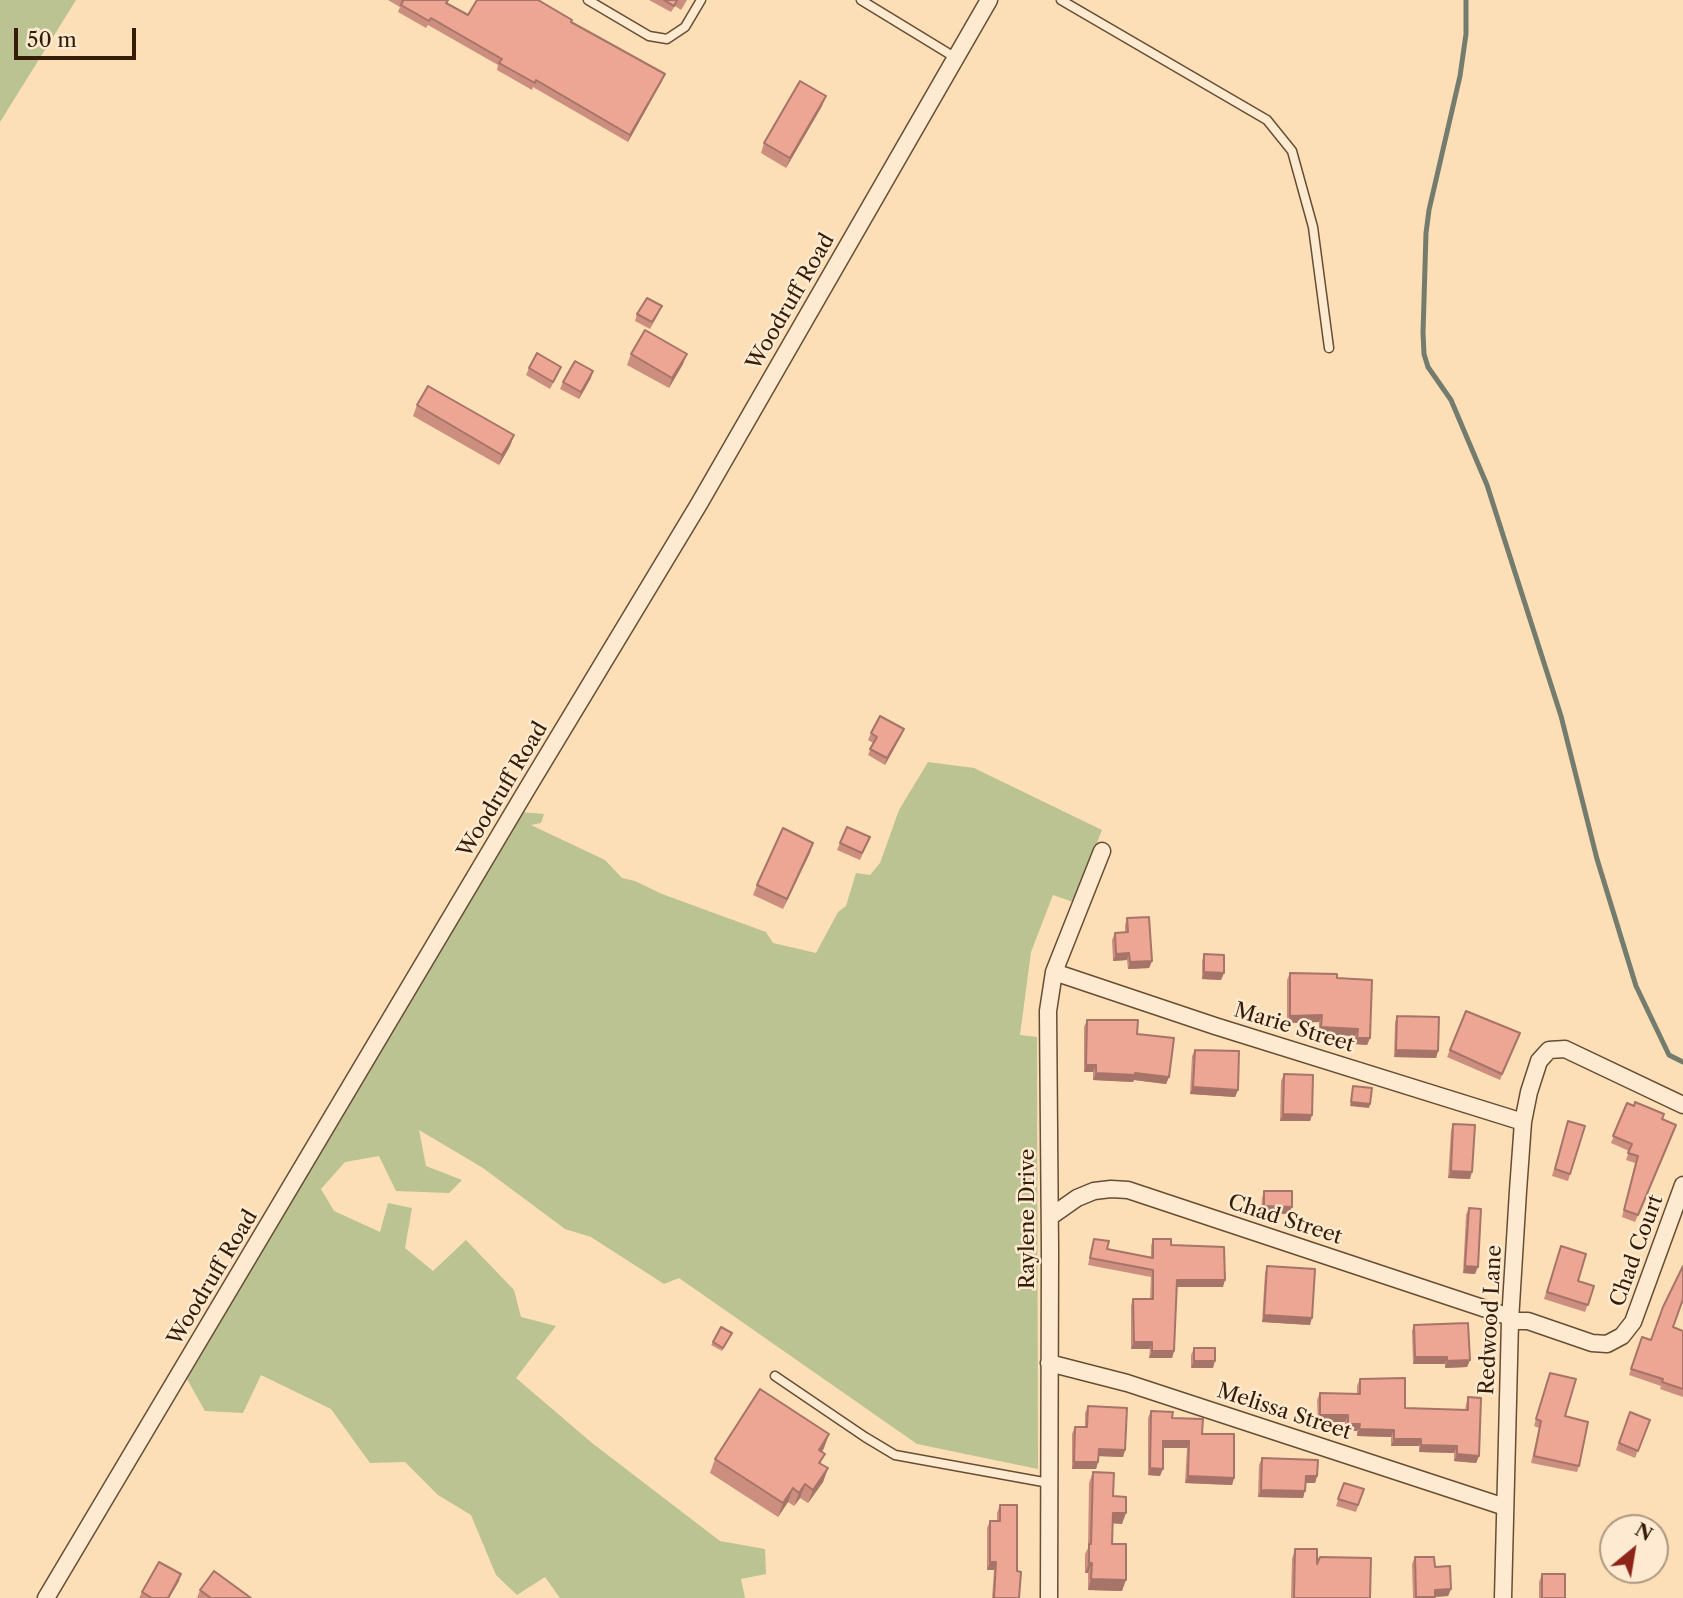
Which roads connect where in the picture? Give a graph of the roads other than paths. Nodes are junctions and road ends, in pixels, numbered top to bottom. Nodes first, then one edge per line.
1 (587, 0) edge
2 (701, 0) edge
3 (861, 0) edge
4 (989, 0) edge
5 (1061, 0) edge
6 (956, 58) junction
7 (1329, 348) dead end
8 (1102, 850) dead end
9 (1054, 972) junction
10 (1683, 1105) edge
11 (1523, 1122) junction
12 (1683, 1185) edge
13 (1050, 1217) junction
14 (1510, 1319) junction
15 (1049, 1363) junction
16 (775, 1376) dead end
17 (1049, 1483) junction
18 (1505, 1507) junction
19 (47, 1598) edge
20 (1049, 1598) edge
21 (1503, 1598) edge

1 - 2 lane
3 - 6 lane
4 - 6 street, Woodruff Road
5 - 7 lane
6 - 19 street, Woodruff Road
8 - 9 street, Raylene Drive
9 - 11 street, Marie Street
9 - 13 street, Raylene Drive
10 - 11 street, Redwood Lane
11 - 14 street, Redwood Lane
12 - 14 street, Chad Court
13 - 14 street, Chad Street
13 - 15 street, Raylene Drive
14 - 18 street, Redwood Lane
15 - 17 street, Raylene Drive
15 - 18 street, Melissa Street
16 - 17 lane
17 - 20 street, Raylene Drive
18 - 21 street, Redwood Lane

